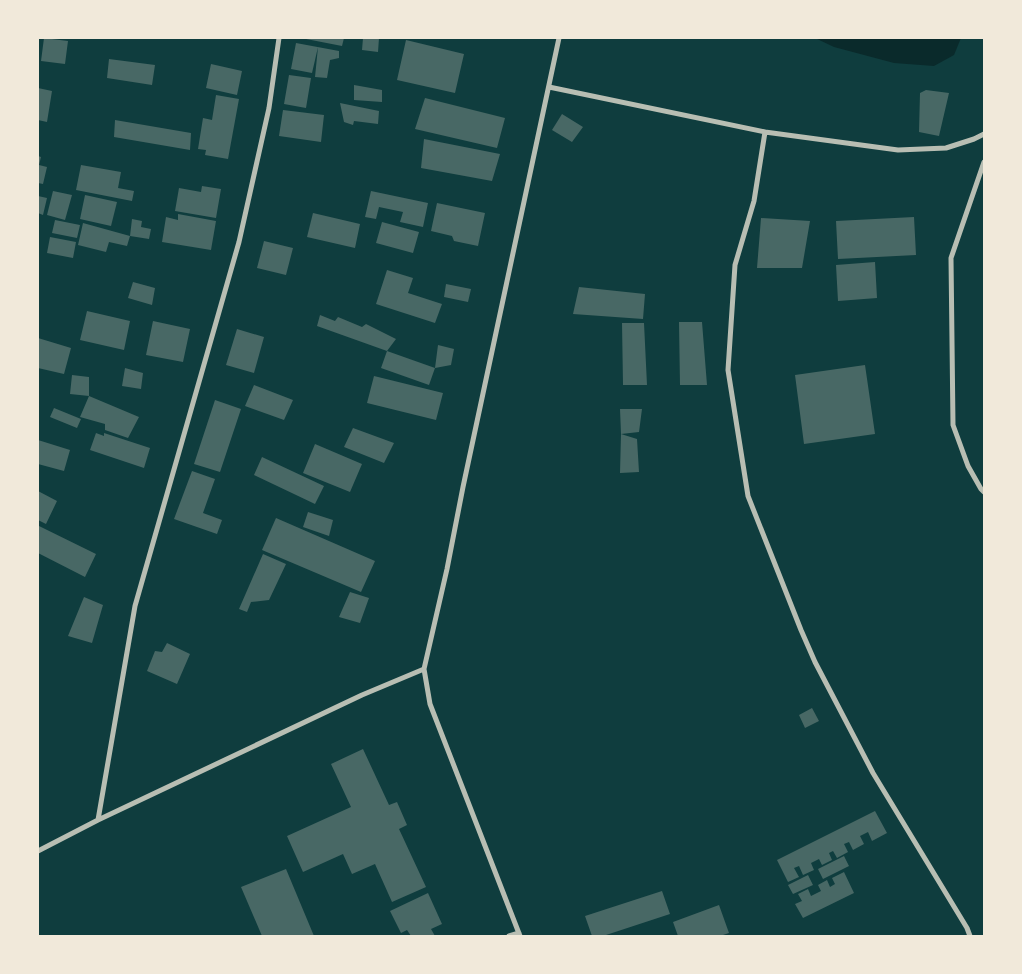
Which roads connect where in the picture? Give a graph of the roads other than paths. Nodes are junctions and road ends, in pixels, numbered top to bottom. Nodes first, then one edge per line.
1 (280, 38) edge
2 (559, 38) edge
3 (548, 87) junction
4 (765, 132) junction
5 (984, 134) edge
6 (984, 162) edge
7 (984, 492) edge
8 (424, 669) junction
9 (98, 820) junction
10 (38, 851) edge
11 (520, 935) edge
12 (509, 936) edge
13 (970, 936) edge

1 - 9 street
2 - 3 street
3 - 4 street
3 - 8 street
4 - 5 street
4 - 13 street
6 - 7 street
8 - 9 street
8 - 11 street
9 - 10 street
11 - 12 street

